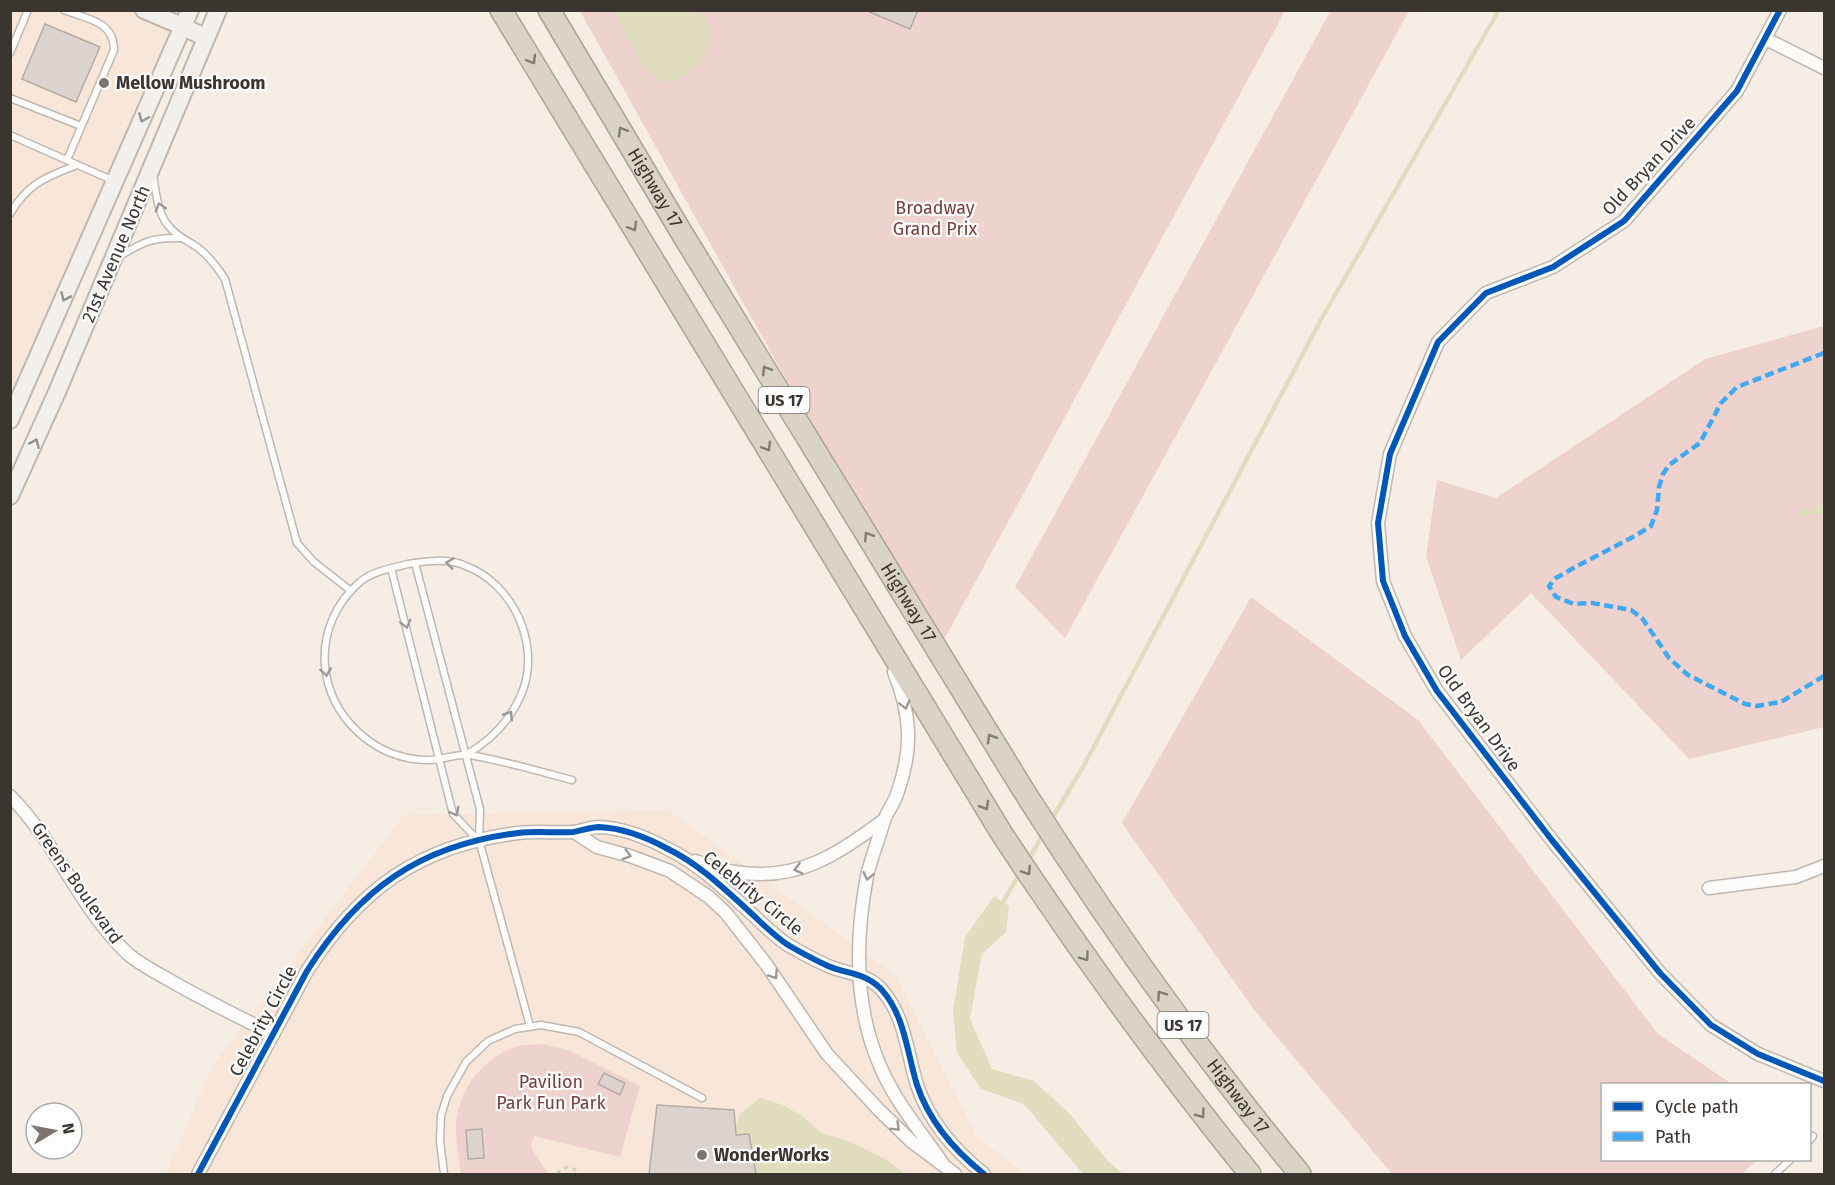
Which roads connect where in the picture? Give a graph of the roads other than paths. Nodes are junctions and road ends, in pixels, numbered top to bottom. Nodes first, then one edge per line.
1 (28, 10) edge
2 (64, 10) edge
3 (144, 10) edge
4 (218, 10) edge
5 (501, 10) edge
6 (549, 10) edge
7 (1780, 10) edge
8 (186, 18) edge
9 (206, 38) junction
10 (1766, 39) junction
11 (10, 53) edge
12 (1824, 68) edge
13 (10, 98) edge
14 (81, 126) junction
15 (10, 135) edge
16 (67, 160) junction
17 (77, 165) junction
18 (152, 169) junction
19 (115, 182) junction
20 (10, 214) edge
21 (182, 238) junction
22 (113, 260) junction
23 (10, 420) edge
24 (10, 496) edge
25 (415, 563) junction
26 (392, 568) junction
27 (351, 591) junction
28 (878, 630) junction
29 (467, 754) junction
30 (440, 760) junction
31 (572, 780) dead end
32 (10, 796) edge
33 (884, 819) junction
34 (574, 832) junction
35 (479, 840) junction
36 (688, 860) junction
37 (1824, 866) edge
38 (1709, 888) dead end
39 (860, 975) junction
40 (530, 1026) junction
41 (273, 1034) junction
42 (1824, 1082) edge
43 (702, 1098) dead end
44 (1789, 1161) edge
45 (943, 1164) junction
46 (198, 1174) edge
47 (444, 1174) edge
48 (955, 1174) edge
49 (984, 1174) edge
50 (1250, 1174) edge
51 (1300, 1174) edge
52 (1776, 1174) edge

1 - 11 lane
2 - 14 lane
3 - 8 main road
4 - 9 main road, 21st Avenue North
5 -> 28 highway, US 17
51 -> 6 highway, Highway 17 / US 17
7 - 10 street, Old Bryan Drive
8 - 9 main road
8 -> 19 main road, 21st Avenue North
9 - 18 main road, 21st Avenue North
10 - 12 street
10 - 42 street, Old Bryan Drive
13 - 14 lane
14 - 16 lane
15 - 16 lane
16 - 17 lane
17 - 19 lane
17 - 20 lane
21 -> 18 lane
18 - 22 main road, 21st Avenue North
19 -> 23 main road, 21st Avenue North
21 - 22 lane
21 - 27 lane
24 -> 22 main road, 21st Avenue North
25 - 26 lane
25 - 29 lane
29 -> 25 lane
26 - 27 lane
26 -> 30 lane
27 -> 30 lane
28 -> 33 street
28 -> 50 highway, US 17
29 - 30 lane
29 - 31 lane
29 - 35 lane
30 -> 35 lane
32 - 41 street, Greens Boulevard
33 -> 36 street
33 -> 39 street
34 - 35 street, Celebrity Circle
34 - 36 street, Celebrity Circle
34 -> 45 street, Celebrity Circle
35 - 40 lane
35 - 41 street, Celebrity Circle
36 - 39 street, Celebrity Circle
37 - 38 street
39 - 45 street
39 - 49 street, Celebrity Circle
40 - 43 lane
40 - 47 lane
41 - 46 street, Celebrity Circle
44 - 52 lane
45 - 48 street, Celebrity Circle

